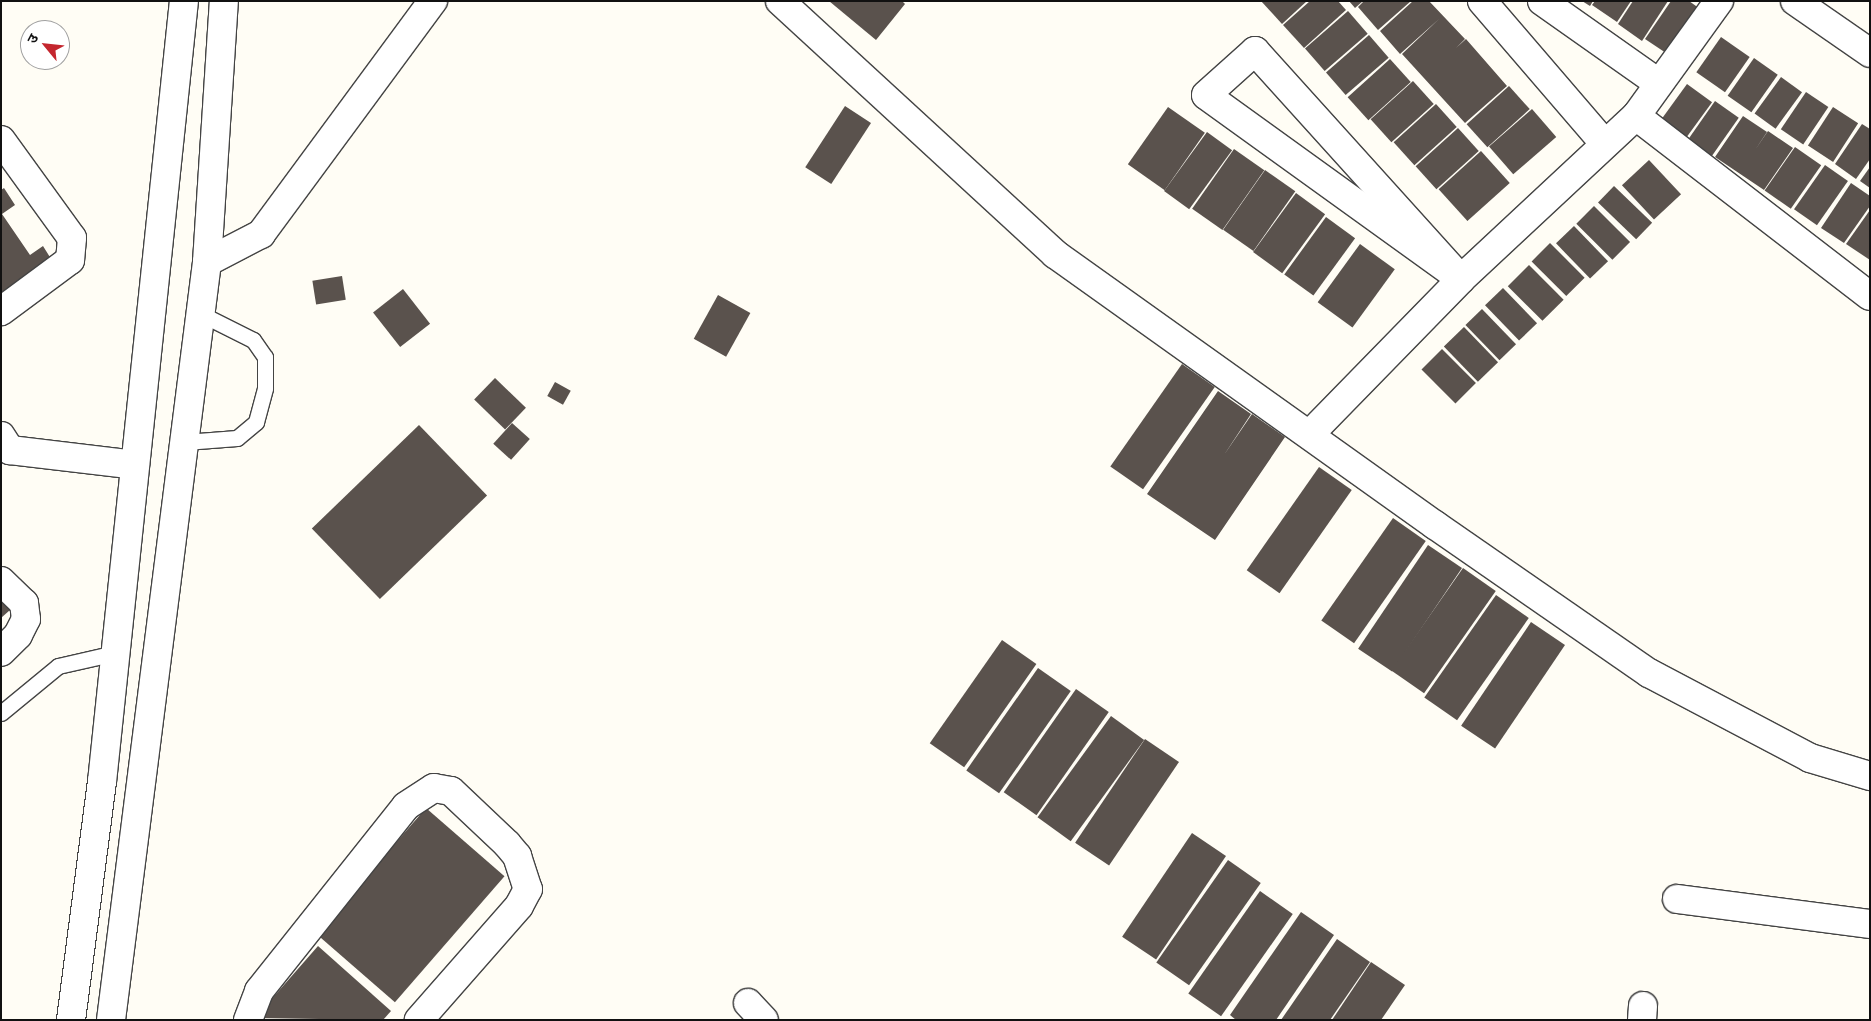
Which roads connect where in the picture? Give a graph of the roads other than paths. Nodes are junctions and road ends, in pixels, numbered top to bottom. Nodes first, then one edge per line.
1 (184, 1) edge
2 (224, 1) edge
3 (433, 1) edge
4 (780, 1) edge
5 (1482, 1) edge
6 (1542, 1) edge
7 (1719, 1) edge
8 (1795, 1) edge
9 (1870, 54) edge
10 (1657, 82) junction
11 (1636, 116) junction
12 (1, 140) edge
13 (1604, 143) junction
14 (207, 262) junction
15 (1461, 279) junction
16 (1870, 296) edge
17 (1, 311) edge
18 (201, 314) junction
19 (1310, 434) junction
20 (184, 442) junction
21 (4, 448) edge
22 (135, 464) junction
23 (1, 581) edge
24 (1, 652) edge
25 (115, 653) junction
26 (1, 713) edge
27 (1870, 776) edge
28 (1677, 899) dead end
29 (1870, 924) edge
30 (71, 1020) edge
31 (111, 1020) edge
32 (248, 1020) edge
33 (419, 1020) edge

1 - 22 street
2 - 14 street
3 - 14 street
4 - 19 street
5 - 13 street
6 - 10 street
7 - 10 street
8 - 9 street
10 - 11 street
11 - 13 street
11 - 16 street
12 - 17 street
13 - 15 street
14 - 18 street
15 - 15 street
15 - 19 street
18 - 20 street
18 - 20 lane
19 - 27 street
20 - 31 street
21 - 22 street
22 - 25 street
23 - 24 street
25 - 26 lane
25 - 30 street
28 - 29 street
32 - 33 street

